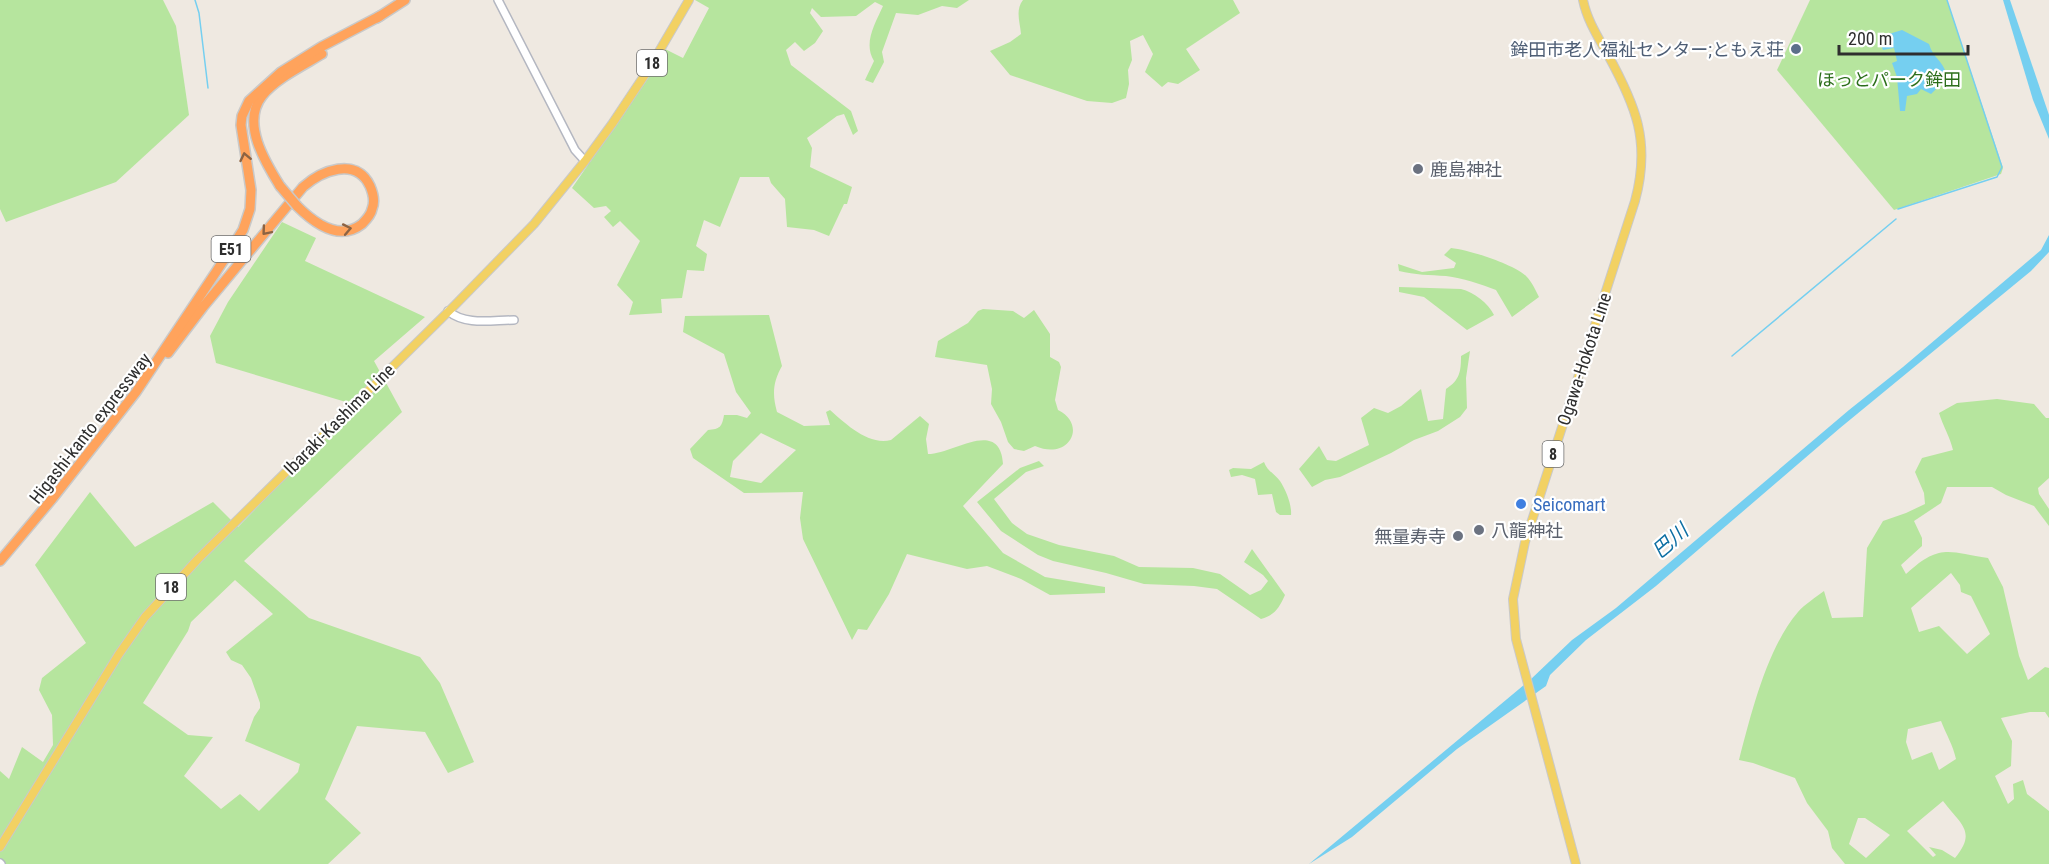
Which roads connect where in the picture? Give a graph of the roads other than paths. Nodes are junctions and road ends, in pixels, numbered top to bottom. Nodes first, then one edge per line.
1 (405, 0) edge
2 (498, 0) edge
3 (689, 0) edge
4 (1583, 0) edge
5 (380, 16) junction
6 (585, 161) junction
7 (448, 311) junction
8 (514, 320) dead end
9 (0, 561) edge
10 (0, 568) edge
11 (0, 847) edge
12 (1576, 864) edge

1 - 5 highway
2 - 6 main road
3 - 6 main road, Ibaraki-Kashima Line / 18
4 - 12 main road, Ogawa-Hokota Line / 8
9 -> 5 highway, Higashi-kanto expressway / E51
5 -> 10 highway, Higashi-kanto expressway, bridge
6 - 7 main road, Ibaraki-Kashima Line / 18
7 - 8 main road
7 - 11 main road, Ibaraki-Kashima Line / 18

